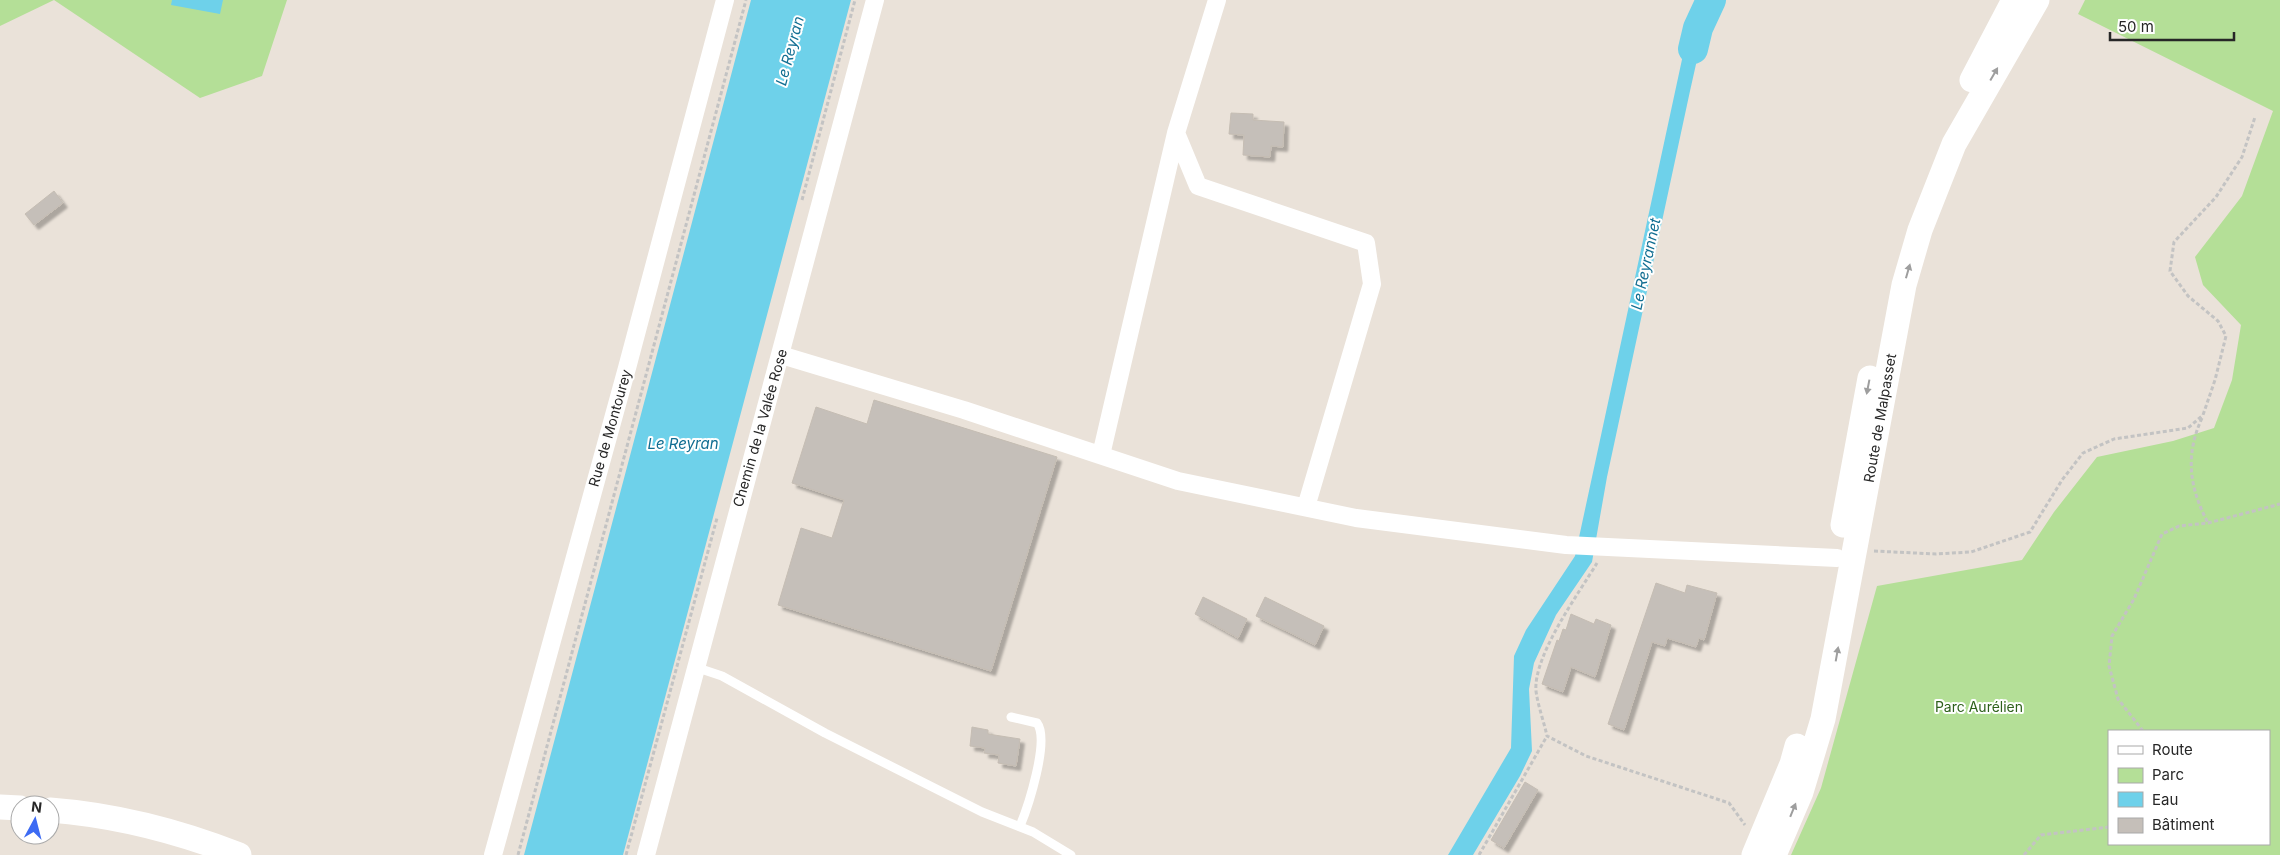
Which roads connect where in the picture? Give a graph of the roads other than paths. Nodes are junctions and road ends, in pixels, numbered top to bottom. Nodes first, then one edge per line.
1 (726, 0) edge
2 (875, 0) edge
3 (1217, 0) edge
4 (2014, 0) edge
5 (2037, 0) edge
6 (1176, 133) junction
7 (781, 355) junction
8 (1101, 456) junction
9 (1306, 507) junction
10 (1849, 556) junction
11 (695, 667) junction
12 (1011, 717) dead end
13 (60, 811) edge
14 (1020, 826) junction
15 (1764, 848) edge
16 (239, 855) edge
17 (493, 855) edge
18 (646, 855) edge
19 (1071, 855) edge

1 - 17 street, Rue de Montourey
2 - 7 street, Chemin de la Valée Rose
3 - 6 street
4 -> 10 main road, Route de Malpasset
10 -> 5 main road, Route de Malpasset
6 - 8 street
6 - 9 street
7 - 8 street
7 - 11 street, Chemin de la Valée Rose
8 - 9 street
9 - 10 street
10 - 15 main road, Route de Malpasset
15 -> 10 main road, Route de Malpasset
11 - 14 lane
11 - 18 street, Chemin de la Valée Rose
12 - 14 lane
13 - 16 main road
14 - 19 lane

